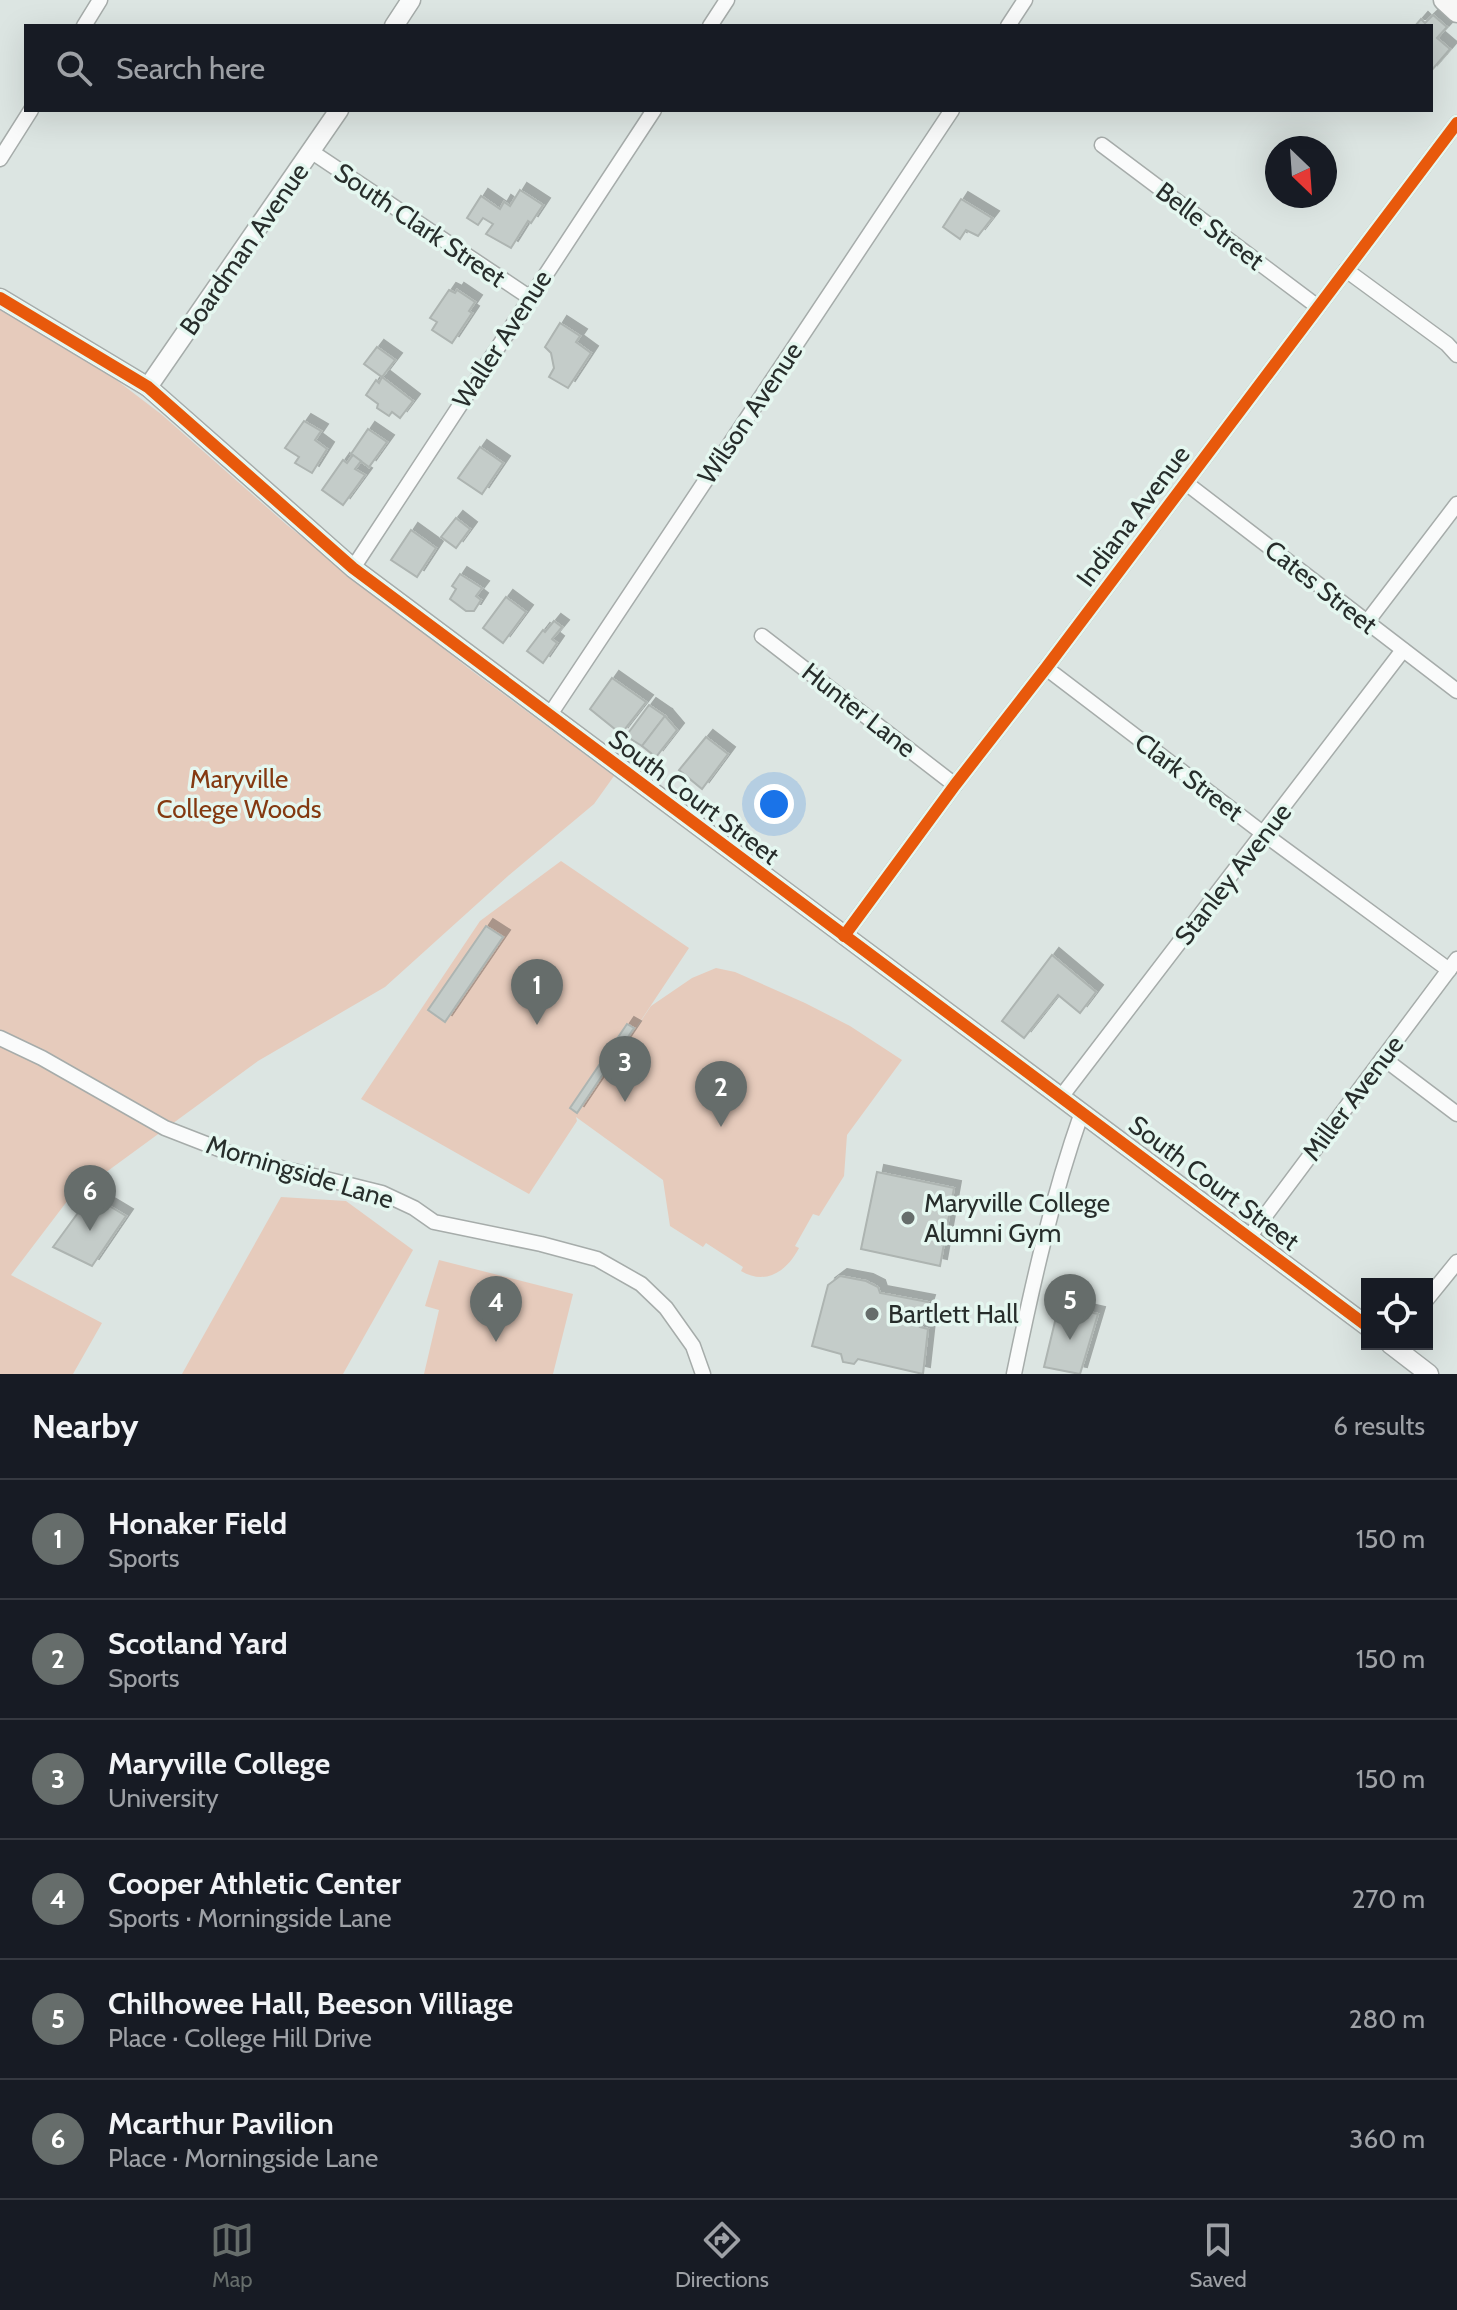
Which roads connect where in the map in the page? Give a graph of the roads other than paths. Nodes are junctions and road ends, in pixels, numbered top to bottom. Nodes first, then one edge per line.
1 (100, 0) edge
2 (411, 0) edge
3 (727, 0) edge
4 (1025, 0) edge
5 (1444, 0) edge
6 (1457, 12) edge
7 (85, 24) edge
8 (395, 24) edge
9 (711, 24) edge
10 (1009, 24) edge
11 (30, 112) edge
12 (338, 112) edge
13 (653, 112) edge
14 (951, 112) edge
15 (1457, 123) edge
16 (1102, 145) dead end
17 (312, 152) junction
18 (0, 159) edge
19 (1346, 270) junction
20 (529, 297) junction
21 (0, 298) edge
22 (1318, 307) junction
23 (1457, 355) edge
24 (148, 387) junction
25 (1186, 483) junction
26 (1457, 504) edge
27 (353, 568) junction
28 (1367, 622) junction
29 (762, 636) dead end
30 (1403, 650) junction
31 (1046, 668) junction
32 (1457, 691) edge
33 (549, 716) junction
34 (955, 785) junction
35 (1264, 834) junction
36 (844, 936) junction
37 (1453, 965) edge
38 (0, 1038) edge
39 (1383, 1058) junction
40 (1061, 1097) junction
41 (1082, 1112) junction
42 (1457, 1114) edge
43 (1250, 1236) junction
44 (1457, 1262) edge
45 (1433, 1292) edge
46 (1361, 1321) edge
47 (1399, 1350) edge
48 (703, 1374) edge
49 (1014, 1374) edge
50 (1429, 1374) edge

1 - 7 street
2 - 8 street
3 - 9 street
4 - 10 street
5 - 6 main road
11 - 18 street
12 - 17 street, Boardman Avenue
13 - 20 street, Waller Avenue
14 - 33 street, Wilson Avenue
15 - 19 street, Indiana Avenue
16 - 22 street, Belle Street
17 - 20 street, South Clark Street
17 - 24 street, Boardman Avenue
19 - 22 street, Indiana Avenue
19 - 23 street
20 - 27 street, Waller Avenue
21 - 24 street, South Court Street
22 - 25 street, Indiana Avenue
24 - 27 street, South Court Street
25 - 28 street, Cates Street
25 - 31 street, Indiana Avenue
26 - 28 street
27 - 33 street, South Court Street
28 - 30 street, Cates Street
29 - 34 street, Hunter Lane
30 - 32 street, Cates Street
30 - 35 street, Stanley Avenue
31 - 34 street, Indiana Avenue
31 - 35 street, Clark Street
33 - 36 street, South Court Street
34 - 36 street, Indiana Avenue
35 - 37 street, Clark Street
35 - 40 street, Stanley Avenue
36 - 40 street, South Court Street
37 - 39 street, Miller Avenue
38 - 48 street, Morningside Lane
39 - 42 street
39 - 43 street, Miller Avenue
40 - 41 street, South Court Street
41 - 43 street, South Court Street
41 - 49 street
43 - 46 street, South Court Street
44 - 45 street
47 - 50 street

